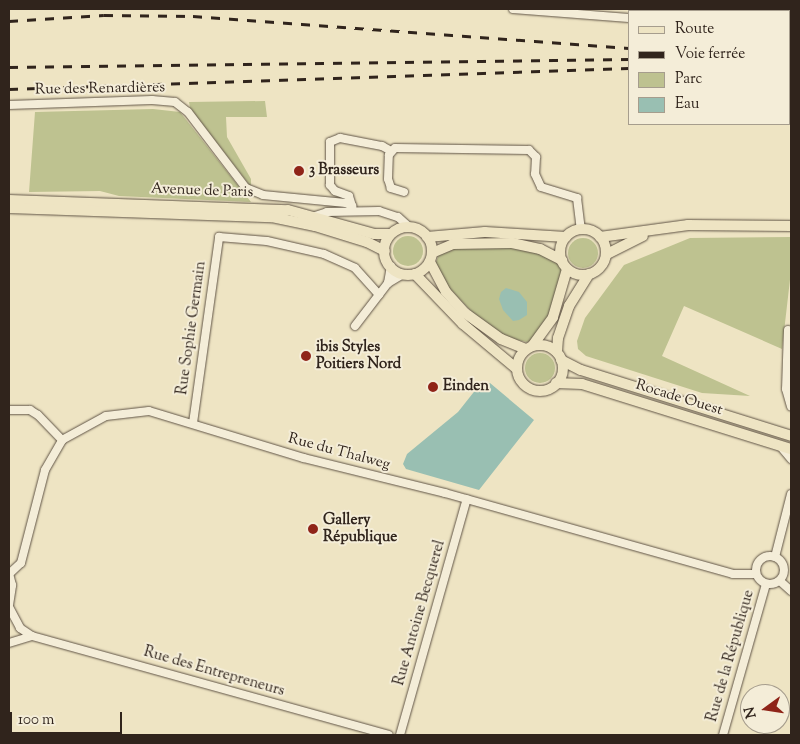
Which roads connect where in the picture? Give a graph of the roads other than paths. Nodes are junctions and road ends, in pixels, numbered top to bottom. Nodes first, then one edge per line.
1 (514, 9) edge
2 (628, 18) edge
3 (9, 105) edge
4 (391, 151) junction
5 (404, 192) dead end
6 (9, 200) edge
7 (9, 208) edge
8 (352, 209) junction
9 (315, 216) junction
10 (791, 226) edge
11 (409, 227) junction
12 (672, 227) junction
13 (581, 229) junction
14 (390, 234) junction
15 (427, 237) junction
16 (566, 237) junction
17 (600, 237) junction
18 (385, 251) junction
19 (606, 254) junction
20 (431, 257) junction
21 (562, 260) junction
22 (390, 266) junction
23 (567, 270) junction
24 (403, 274) junction
25 (415, 274) junction
26 (589, 274) junction
27 (388, 283) junction
28 (379, 295) junction
29 (355, 326) dead end
30 (788, 330) dead end
31 (530, 347) junction
32 (559, 356) junction
33 (517, 369) junction
34 (556, 383) junction
35 (791, 406) edge
36 (9, 410) edge
37 (193, 423) junction
38 (791, 436) edge
39 (62, 440) junction
40 (780, 445) junction
41 (791, 449) edge
42 (791, 459) edge
43 (791, 494) edge
44 (467, 499) junction
45 (775, 557) junction
46 (9, 574) edge
47 (756, 574) junction
48 (780, 581) junction
49 (766, 584) junction
50 (791, 591) edge
51 (9, 606) edge
52 (32, 636) junction
53 (9, 643) edge
54 (388, 735) edge
55 (400, 735) edge
56 (723, 735) edge

1 - 2 street
3 - 8 street, Rue des Renardières
4 - 5 street
4 - 8 street
4 - 13 street
6 - 9 main road, Avenue de Paris
7 - 18 main road, Avenue de Paris
8 - 9 street, Rue des Renardières
8 - 11 street, Rue des Renardières
9 - 14 main road, Avenue de Paris
10 - 12 main road
11 - 14 main road
11 - 15 main road
12 - 17 main road
12 - 19 main road
13 - 16 main road
13 - 17 main road
14 - 18 main road
15 - 16 main road
15 - 20 main road
16 - 21 main road
17 - 19 main road
18 - 22 main road
19 - 26 main road
20 - 21 main road
20 - 25 main road
20 - 31 main road
21 - 23 main road
22 - 24 main road
22 - 27 street
23 - 26 main road
23 - 31 main road
24 - 25 main road
24 - 27 street
25 - 33 main road
26 - 32 main road
27 - 28 street
28 - 29 street
28 - 37 street, Rue Sophie Germain
30 - 35 street
31 - 32 main road
31 - 33 main road
32 - 34 main road
32 - 38 main road, Rocade Ouest
33 - 34 main road
34 - 40 main road, Rocade Ouest
36 - 39 street
37 - 39 street, Rue du Thalweg
37 - 44 street, Rue du Thalweg
39 - 46 street
40 - 41 main road, Rocade Ouest
40 - 42 street
43 - 45 street
44 - 47 street, Rue du Thalweg
44 - 55 street, Rue Antoine Becquerel
45 - 47 street
45 - 48 street
46 - 51 street
47 - 49 street
48 - 49 street
48 - 50 street
49 - 56 street, Rue de la République
51 - 52 street
52 - 53 street
52 - 54 street, Rue des Entrepreneurs

